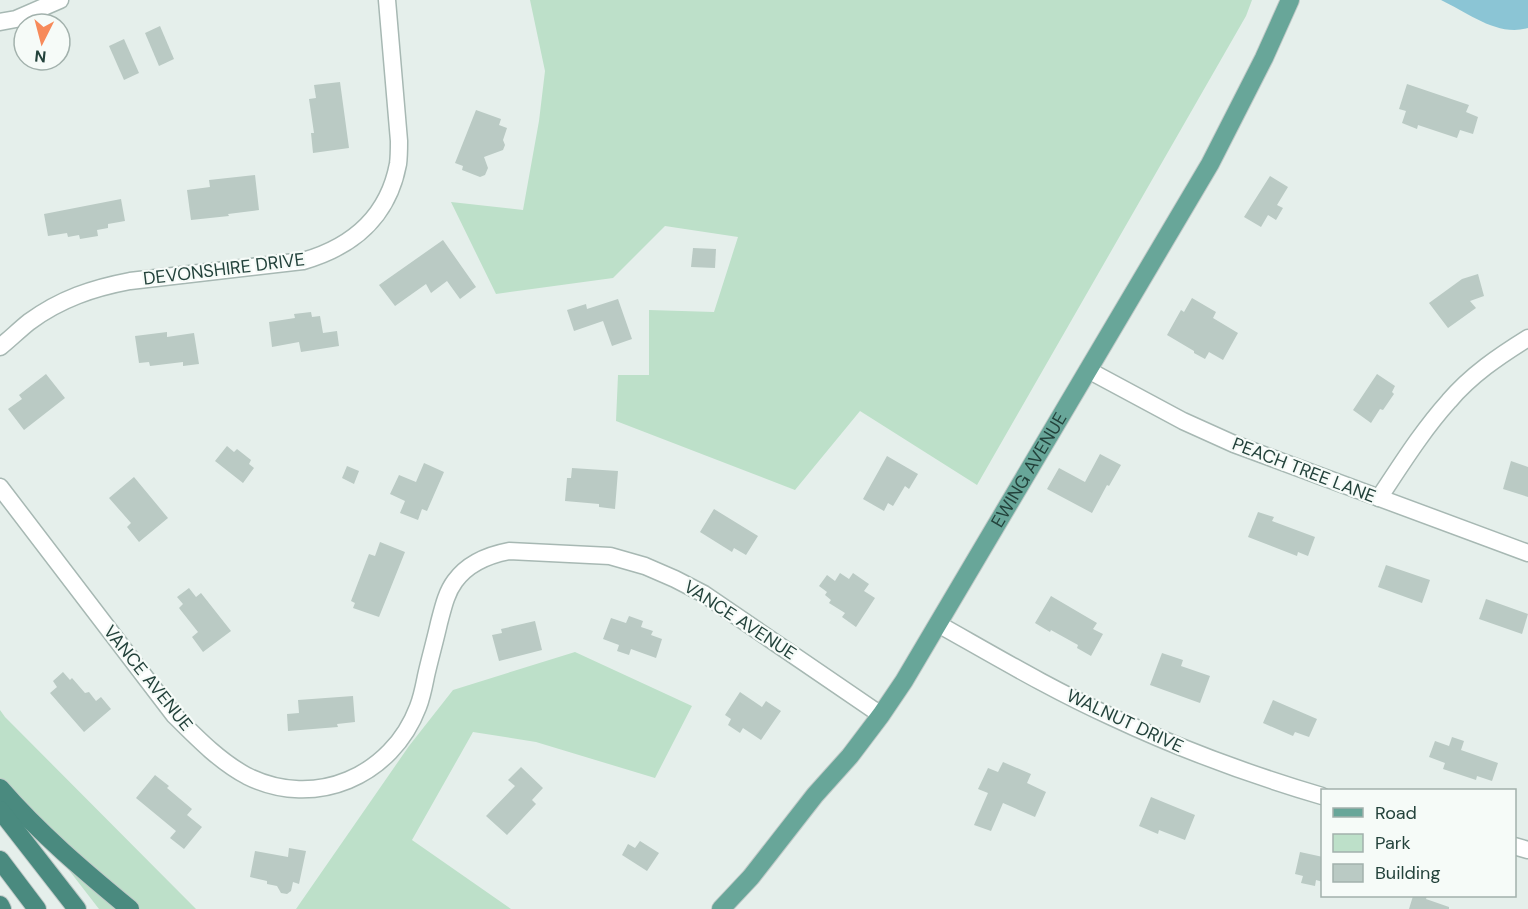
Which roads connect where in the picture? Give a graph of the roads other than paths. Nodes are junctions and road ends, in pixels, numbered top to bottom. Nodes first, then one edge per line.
1 (60, 0) edge
2 (387, 0) edge
3 (1290, 0) edge
4 (0, 22) edge
5 (1528, 338) edge
6 (0, 347) edge
7 (1088, 370) junction
8 (0, 488) edge
9 (1379, 498) junction
10 (1528, 553) edge
11 (938, 624) junction
12 (881, 715) junction
13 (0, 788) edge
14 (1321, 795) edge
15 (0, 810) edge
16 (0, 860) edge
17 (38, 909) edge
18 (77, 909) edge
19 (130, 909) edge
20 (720, 909) edge

1 - 4 street
2 - 6 street, DEVONSHIRE DRIVE
3 - 7 main road, EWING AVENUE
5 - 9 street
7 - 9 street, PEACH TREE LANE
7 - 11 main road, EWING AVENUE
8 - 12 street, VANCE AVENUE
9 - 10 street, PEACH TREE LANE
11 - 12 main road, EWING AVENUE
11 - 14 street, WALNUT DRIVE
12 - 20 main road, EWING AVENUE
13 - 19 highway
15 - 18 highway
16 - 17 highway

